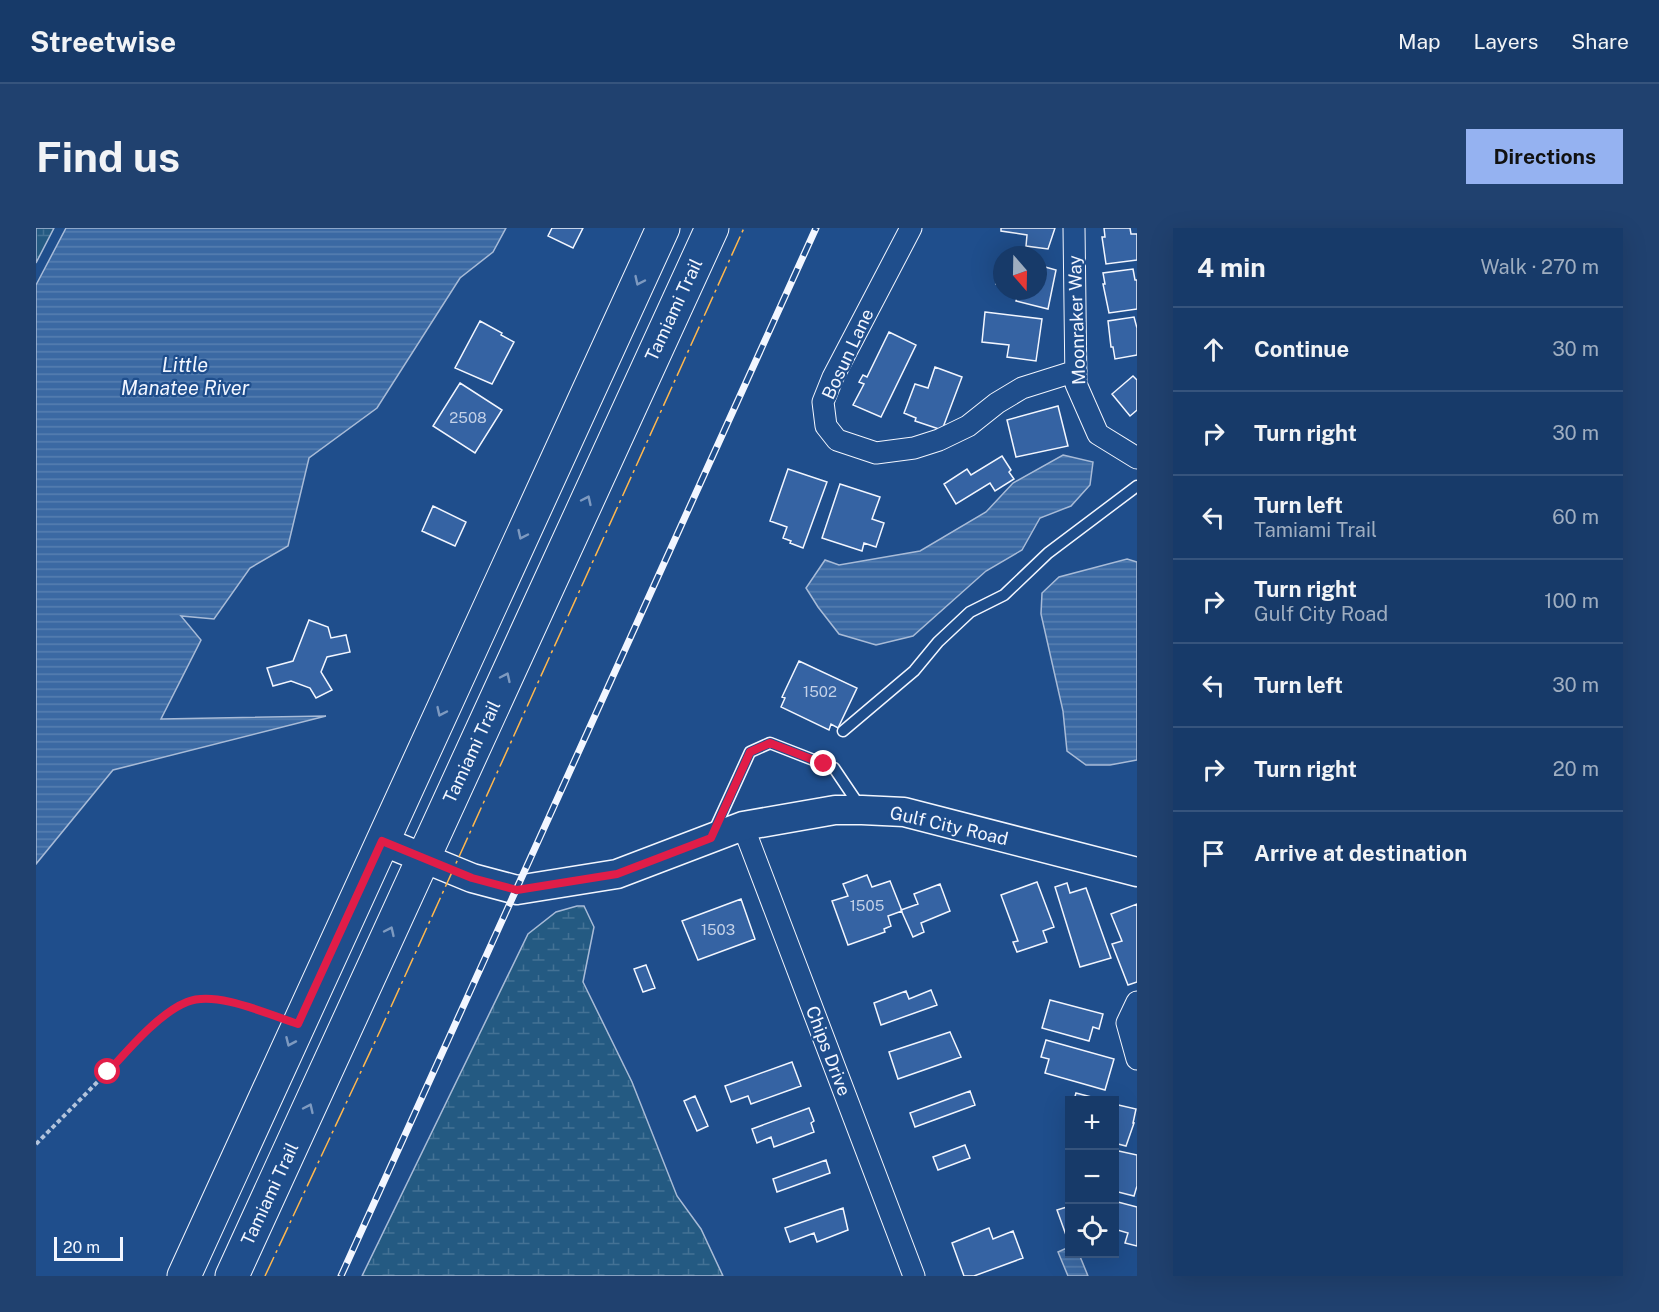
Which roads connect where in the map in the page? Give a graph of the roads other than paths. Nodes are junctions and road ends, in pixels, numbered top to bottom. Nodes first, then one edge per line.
1 (663, 228) edge
2 (712, 228) edge
3 (911, 228) edge
4 (1074, 228) edge
5 (1076, 371) junction
6 (1137, 458) edge
7 (1137, 486) edge
8 (843, 731) dead end
9 (862, 810) junction
10 (743, 826) junction
11 (711, 838) junction
12 (382, 841) junction
13 (424, 858) junction
14 (1137, 872) edge
15 (1137, 1002) edge
16 (1137, 1059) edge
17 (184, 1276) edge
18 (232, 1276) edge
19 (914, 1276) edge

1 -> 12 main road
13 -> 2 main road, Tamiami Trail
3 - 5 street, Bosun Lane
4 - 5 street, Moonraker Way
5 - 6 street, Moonraker Way
7 - 8 lane
9 - 10 street, Gulf City Road
9 - 11 lane
9 - 14 street, Gulf City Road
10 - 11 street, Gulf City Road
10 - 19 street, Chips Drive
11 - 13 street, Gulf City Road
12 - 13 street, Gulf City Road
12 -> 17 main road
18 -> 13 main road, Tamiami Trail
15 - 16 street

